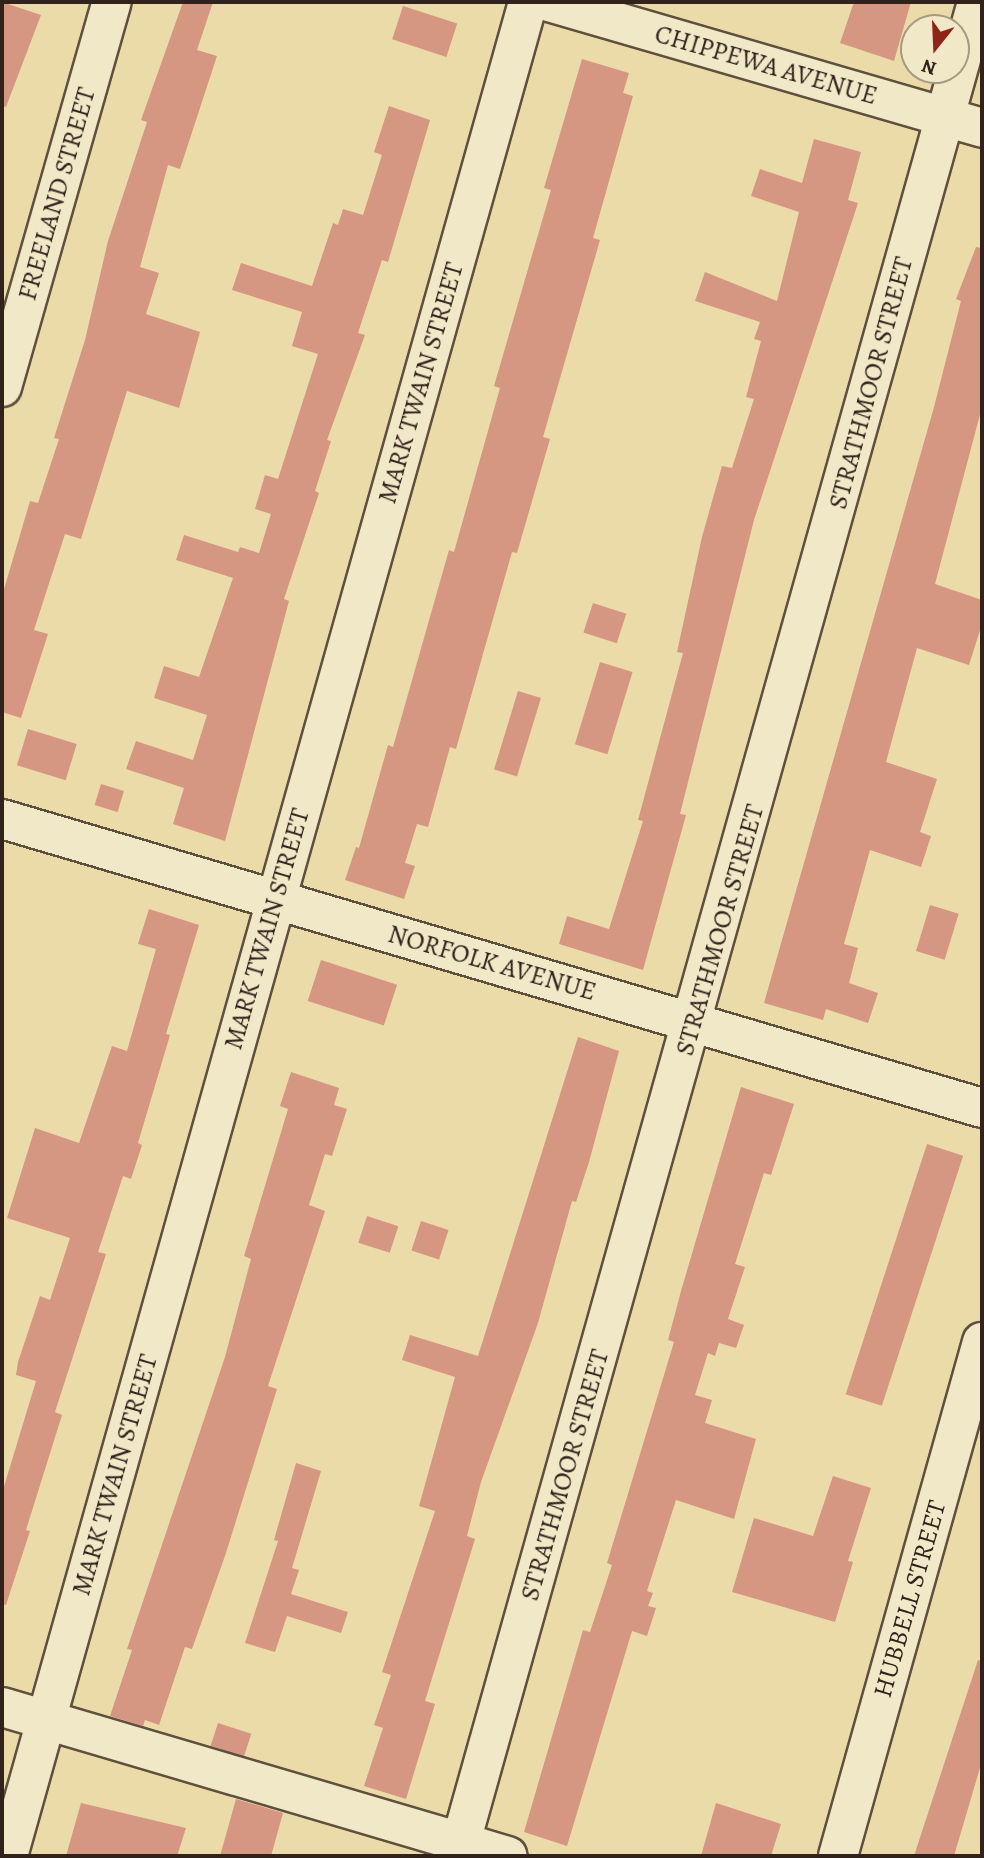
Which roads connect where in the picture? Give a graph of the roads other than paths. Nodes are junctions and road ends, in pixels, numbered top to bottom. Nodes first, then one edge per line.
1 (112, 2) edge
2 (528, 2) edge
3 (549, 2) edge
4 (977, 2) edge
5 (945, 117) junction
6 (982, 128) edge
7 (2, 387) edge
8 (2, 819) edge
9 (275, 900) junction
10 (694, 1023) junction
11 (982, 1108) edge
12 (982, 1342) edge
13 (2, 1707) edge
14 (46, 1720) junction
15 (459, 1849) edge
16 (8, 1856) edge
17 (508, 1856) edge
18 (838, 1856) edge

1 - 7 street, FREELAND STREET
2 - 9 street, MARK TWAIN STREET
3 - 5 street, CHIPPEWA AVENUE
4 - 5 street, STRATHMOOR STREET
5 - 6 street, CHIPPEWA AVENUE
5 - 10 street, STRATHMOOR STREET
8 - 9 street, NORFOLK AVENUE
9 - 10 street, NORFOLK AVENUE
9 - 14 street, MARK TWAIN STREET
10 - 11 street, NORFOLK AVENUE
10 - 15 street, STRATHMOOR STREET
12 - 18 street, HUBBELL STREET
13 - 14 street
14 - 15 street
14 - 16 street, MARK TWAIN STREET
15 - 17 street

